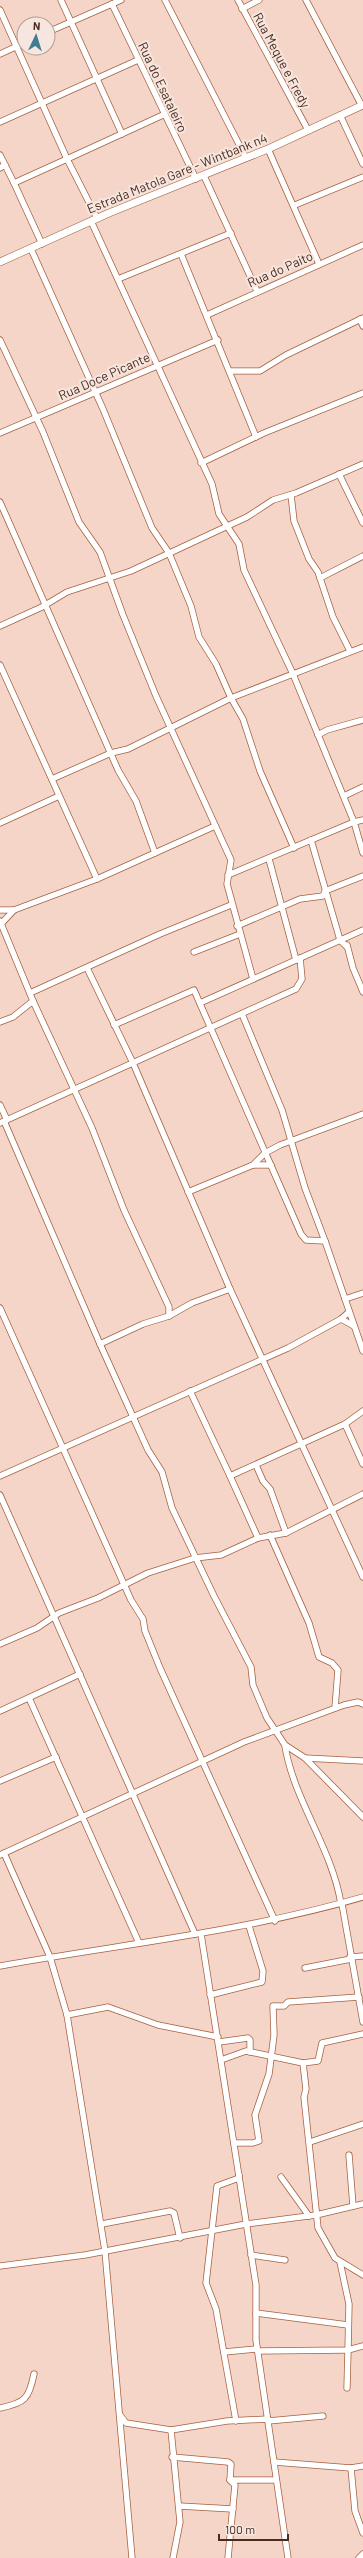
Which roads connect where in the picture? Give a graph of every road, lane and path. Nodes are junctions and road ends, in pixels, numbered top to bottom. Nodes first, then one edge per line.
1 (61, 0) edge
2 (121, 0) edge
3 (165, 0) edge
4 (238, 0) edge
5 (259, 0) edge
6 (306, 0) edge
7 (112, 4) junction
8 (242, 9) junction
9 (0, 10) edge
10 (70, 22) junction
11 (56, 28) edge
12 (16, 47) joint
13 (0, 54) edge
14 (20, 56) edge
15 (138, 60) junction
16 (96, 77) junction
17 (43, 102) junction
18 (362, 105) edge
19 (163, 115) junction
20 (340, 115) junction
21 (0, 122) edge
22 (308, 130) junction
23 (122, 134) junction
24 (268, 149) junction
25 (0, 155) edge
26 (246, 158) junction
27 (67, 159) junction
28 (363, 164) edge
29 (3, 166) edge
30 (204, 176) junction
31 (363, 178) edge
32 (196, 179) junction
33 (14, 183) junction
34 (295, 205) junction
35 (94, 220) junction
36 (231, 234) junction
37 (42, 244) junction
38 (363, 245) edge
39 (31, 248) junction
40 (181, 254) junction
41 (0, 262) edge
42 (319, 264) junction
43 (118, 279) junction
44 (257, 291) junction
45 (208, 316) junction
46 (362, 318) edge
47 (363, 326) edge
48 (0, 340) edge
49 (218, 340) junction
50 (157, 365) junction
51 (230, 371) junction
52 (363, 393) edge
53 (95, 394) junction
54 (35, 418) junction
55 (0, 433) edge
56 (256, 437) junction
57 (201, 463) junction
58 (363, 464) edge
59 (339, 474) junction
60 (291, 494) junction
61 (0, 502) edge
62 (363, 523) edge
63 (227, 527) junction
64 (169, 553) junction
65 (363, 556) edge
66 (320, 578) junction
67 (109, 579) junction
68 (46, 605) junction
69 (0, 626) edge
70 (363, 647) edge
71 (350, 651) junction
72 (0, 665) edge
73 (293, 674) junction
74 (231, 698) junction
75 (363, 720) edge
76 (171, 726) junction
77 (318, 735) junction
78 (111, 753) junction
79 (52, 779) junction
80 (363, 787) edge
81 (59, 796) junction
82 (344, 796) junction
83 (350, 810) junction
84 (363, 818) edge
85 (0, 822) edge
86 (354, 822) junction
87 (215, 826) junction
88 (312, 840) junction
89 (294, 848) junction
90 (155, 853) junction
91 (363, 853) edge
92 (269, 859) junction
93 (228, 875) junction
94 (363, 876) edge
95 (97, 879) junction
96 (326, 890) junction
97 (231, 905) junction
98 (282, 907) junction
99 (0, 910) edge
100 (14, 910) junction
101 (1, 923) edge
102 (237, 926) junction
103 (363, 930) edge
104 (240, 934) junction
105 (349, 937) junction
106 (340, 940) junction
107 (347, 947) junction
108 (194, 952) dead end
109 (298, 959) junction
110 (87, 968) junction
111 (253, 979) junction
112 (363, 992) edge
113 (30, 993) junction
114 (33, 1001) junction
115 (200, 1003) junction
116 (251, 1010) junction
117 (242, 1014) junction
118 (0, 1022) edge
119 (247, 1022) junction
120 (114, 1025) junction
121 (211, 1028) junction
122 (133, 1063) junction
123 (74, 1090) junction
124 (0, 1105) edge
125 (363, 1114) edge
126 (4, 1121) edge
127 (290, 1141) junction
128 (265, 1153) junction
129 (253, 1165) junction
130 (271, 1165) junction
131 (188, 1192) junction
132 (325, 1241) junction
133 (230, 1289) junction
134 (363, 1293) edge
135 (345, 1299) junction
136 (169, 1307) junction
137 (0, 1308) edge
138 (177, 1312) junction
139 (349, 1312) junction
140 (1, 1315) edge
141 (169, 1316) junction
142 (341, 1320) junction
143 (354, 1326) junction
144 (100, 1344) junction
145 (363, 1351) edge
146 (263, 1358) junction
147 (190, 1391) junction
148 (363, 1411) edge
149 (134, 1416) junction
150 (345, 1424) junction
151 (301, 1445) junction
152 (63, 1447) junction
153 (363, 1464) edge
154 (256, 1465) junction
155 (0, 1476) edge
156 (230, 1476) junction
157 (363, 1494) edge
158 (0, 1496) edge
159 (330, 1510) junction
160 (286, 1533) junction
161 (270, 1535) junction
162 (258, 1538) junction
163 (195, 1558) junction
164 (363, 1577) edge
165 (124, 1584) junction
166 (54, 1615) junction
167 (0, 1644) edge
168 (80, 1674) junction
169 (28, 1698) junction
170 (363, 1704) edge
171 (335, 1708) junction
172 (0, 1711) edge
173 (274, 1730) junction
174 (285, 1745) junction
175 (56, 1757) junction
176 (305, 1758) junction
177 (363, 1760) edge
178 (202, 1761) junction
179 (0, 1781) edge
180 (132, 1794) junction
181 (363, 1817) edge
182 (83, 1818) junction
183 (2, 1854) edge
184 (363, 1897) edge
185 (342, 1904) junction
186 (275, 1921) junction
187 (249, 1926) junction
188 (198, 1934) junction
189 (138, 1943) junction
190 (363, 1956) edge
191 (50, 1957) junction
192 (351, 1958) junction
193 (0, 1966) edge
194 (305, 1968) dead end
195 (210, 1995) junction
196 (358, 1997) junction
197 (66, 2016) junction
198 (363, 2022) edge
199 (363, 2034) edge
200 (218, 2039) junction
201 (220, 2051) junction
202 (250, 2052) junction
203 (230, 2055) junction
204 (270, 2058) junction
205 (221, 2060) junction
206 (303, 2063) junction
207 (363, 2124) edge
208 (310, 2142) junction
209 (234, 2143) junction
210 (349, 2156) dead end
211 (239, 2173) junction
212 (281, 2176) dead end
213 (363, 2204) edge
214 (353, 2206) junction
215 (316, 2215) junction
216 (309, 2216) junction
217 (102, 2224) junction
218 (246, 2224) junction
219 (212, 2232) junction
220 (180, 2238) junction
221 (105, 2251) junction
222 (251, 2255) junction
223 (285, 2260) dead end
224 (340, 2262) junction
225 (0, 2266) edge
226 (363, 2274) edge
227 (256, 2313) junction
228 (348, 2325) junction
229 (363, 2346) edge
230 (258, 2350) junction
231 (348, 2350) junction
232 (224, 2352) junction
233 (34, 2374) dead end
234 (347, 2388) dead end
235 (0, 2408) edge
236 (323, 2416) dead end
237 (236, 2420) junction
238 (268, 2420) junction
239 (123, 2423) junction
240 (171, 2430) junction
241 (172, 2457) junction
242 (274, 2462) junction
243 (363, 2466) edge
244 (351, 2468) junction
245 (230, 2480) junction
246 (276, 2480) junction
247 (179, 2506) junction
248 (233, 2509) junction
249 (363, 2533) edge
250 (363, 2554) edge
251 (132, 2558) edge
252 (173, 2558) edge
253 (228, 2558) edge
254 (288, 2558) edge
255 (359, 2558) edge

1 - 10 street
2 - 7 street
3 - 26 street
4 - 8 street, Rua Meque e Fredy
5 - 8 street
6 - 18 street
7 - 10 street
7 - 15 street, Rua do Esataleiro
8 - 22 street, Rua Meque e Fredy
9 - 12 street
10 - 11 street
10 - 16 street
12 - 13 street
14 - 17 street
15 - 16 street
15 - 19 street, Rua do Esataleiro
16 - 17 street
16 - 23 street
17 - 21 street
17 - 27 street
18 - 20 street, Estrada Matola Gare - Wintbank n4
19 - 23 street
19 - 32 street, Rua do Esataleiro
20 - 22 street, Estrada Matola Gare - Wintbank n4
20 - 28 street
22 - 24 street, Estrada Matola Gare - Wintbank n4
23 - 27 street
24 - 26 street, Estrada Matola Gare - Wintbank n4
24 - 34 street
25 - 29 street
26 - 30 street, Estrada Matola Gare - Wintbank n4
27 - 33 street
27 - 35 street
29 - 33 street
30 - 32 street, Estrada Matola Gare - Wintbank n4
30 - 36 street
31 - 34 street
32 - 35 street, Estrada Matola Gare - Wintbank n4
33 - 37 street
34 - 42 street
35 - 37 street, Estrada Matola Gare - Wintbank n4
35 - 43 street
36 - 40 street
36 - 44 street
37 - 39 street, Estrada Matola Gare - Wintbank n4
38 - 42 street, Rua do Paito
39 - 41 street, Estrada Matola Gare - Wintbank n4
39 - 53 street
40 - 43 street
40 - 45 street
42 - 44 street, Rua do Paito
43 - 50 street
44 - 45 street, Rua do Paito
45 - 49 street
46 - 47 street
46 - 51 street
48 - 54 street
49 - 50 street, Rua Doce Picante
49 - 51 street
50 - 53 street, Rua Doce Picante
50 - 57 street
51 - 56 street
52 - 56 street
53 - 54 street, Rua Doce Picante
53 - 64 street
54 - 55 street, Rua Doce Picante
54 - 67 street
56 - 57 street
57 - 63 street
58 - 59 street
59 - 60 street
59 - 62 street
60 - 63 street
60 - 66 street
61 - 68 street
63 - 64 street
63 - 73 street
64 - 67 street
64 - 74 street
65 - 66 street
66 - 71 street
67 - 68 street
67 - 76 street
68 - 69 street
68 - 78 street
70 - 71 street
71 - 73 street
72 - 79 street
73 - 74 street
73 - 77 street
74 - 76 street
74 - 89 street
75 - 77 street
76 - 78 street
76 - 87 street
77 - 82 street
78 - 79 street
78 - 90 street
79 - 81 street
80 - 82 street
81 - 85 street
81 - 95 street
82 - 83 street
83 - 84 street
83 - 86 street
84 - 86 street
86 - 88 street
86 - 91 street
87 - 90 street
87 - 93 street
88 - 89 street
88 - 96 street
89 - 92 street
90 - 95 street
92 - 93 street
92 - 98 street
93 - 97 street
94 - 96 street
95 - 100 street
96 - 98 street
96 - 106 street
97 - 102 street
97 - 110 street
98 - 102 street
98 - 109 street
99 - 100 street
100 - 101 street
101 - 113 street
102 - 104 street
103 - 105 street
104 - 108 street
104 - 111 street
105 - 106 street
105 - 107 street
106 - 107 street
106 - 109 street
107 - 112 street
109 - 111 street
109 - 116 street
110 - 113 street
110 - 120 street
111 - 115 street
113 - 114 street
114 - 118 street
114 - 123 street
115 - 120 street
115 - 121 street
116 - 117 street
116 - 119 street
117 - 119 street
117 - 121 street
119 - 127 street
120 - 122 street
121 - 122 street
121 - 128 street
122 - 123 street
122 - 131 street
123 - 126 street
123 - 136 street
124 - 126 street
125 - 127 street
126 - 144 street
127 - 128 street
127 - 132 street
128 - 129 street
128 - 130 street
129 - 130 street
129 - 131 street
130 - 132 street
131 - 133 street
132 - 135 street
133 - 138 street
133 - 146 street
134 - 135 street
135 - 139 street
136 - 138 street
136 - 141 street
137 - 140 street
138 - 141 street
139 - 142 street
139 - 143 street
140 - 152 street
141 - 144 street
142 - 143 street
142 - 146 street
143 - 145 street
144 - 149 street
146 - 147 street
146 - 151 street
147 - 149 street
147 - 156 street
148 - 150 street
149 - 152 street
149 - 163 street
150 - 151 street
150 - 153 street
151 - 154 street
151 - 159 street
152 - 155 street
152 - 165 street
154 - 156 street
154 - 160 street
156 - 162 street
157 - 159 street
158 - 166 street
159 - 160 street
159 - 164 street
160 - 161 street
161 - 162 street
161 - 171 street
162 - 163 street
163 - 165 street
163 - 173 street
165 - 166 street
165 - 178 street
166 - 167 street
166 - 168 street
168 - 169 street
168 - 180 street
169 - 172 street
169 - 175 street
170 - 171 street
171 - 173 street
173 - 174 street
173 - 178 street
174 - 176 street
174 - 185 street
175 - 179 street
175 - 182 street
176 - 177 street
176 - 181 street
178 - 180 street
178 - 186 street
180 - 182 street
180 - 188 street
182 - 183 street
182 - 189 street
183 - 191 street
184 - 185 street
185 - 186 street
185 - 192 street
186 - 187 street
187 - 188 street
187 - 195 street
188 - 189 street
188 - 195 street
189 - 191 street
190 - 192 street
191 - 193 street
191 - 197 street
192 - 194 street
192 - 196 street
195 - 200 street
196 - 198 street
196 - 204 street
197 - 200 street
197 - 217 street
199 - 206 street
200 - 201 street
200 - 202 street
201 - 203 street
201 - 205 street
202 - 203 street
202 - 204 street
203 - 205 street
204 - 206 street
204 - 209 street
205 - 209 street
206 - 208 street
207 - 208 street
208 - 215 street
209 - 211 street
210 - 214 street
211 - 218 street
211 - 219 street
212 - 216 street
213 - 214 street
214 - 215 street
215 - 216 street
215 - 224 street
216 - 218 street
217 - 220 street
217 - 221 street
218 - 219 street
218 - 222 street
219 - 220 street
219 - 232 street
220 - 221 street
221 - 225 street
221 - 239 street
222 - 223 street
222 - 227 street
224 - 226 street
224 - 228 street
227 - 228 street
227 - 230 street
228 - 231 street
229 - 231 street
230 - 231 street
230 - 232 street
230 - 238 street
231 - 234 street
232 - 237 street
233 - 235 street
236 - 238 street
237 - 238 street
237 - 240 street
238 - 242 street
239 - 240 street
239 - 251 street
240 - 241 street
241 - 245 street
241 - 247 street
242 - 244 street
242 - 246 street
243 - 244 street
244 - 249 street
245 - 246 street
245 - 248 street
246 - 254 street
247 - 248 street
247 - 252 street
248 - 253 street
250 - 255 street

